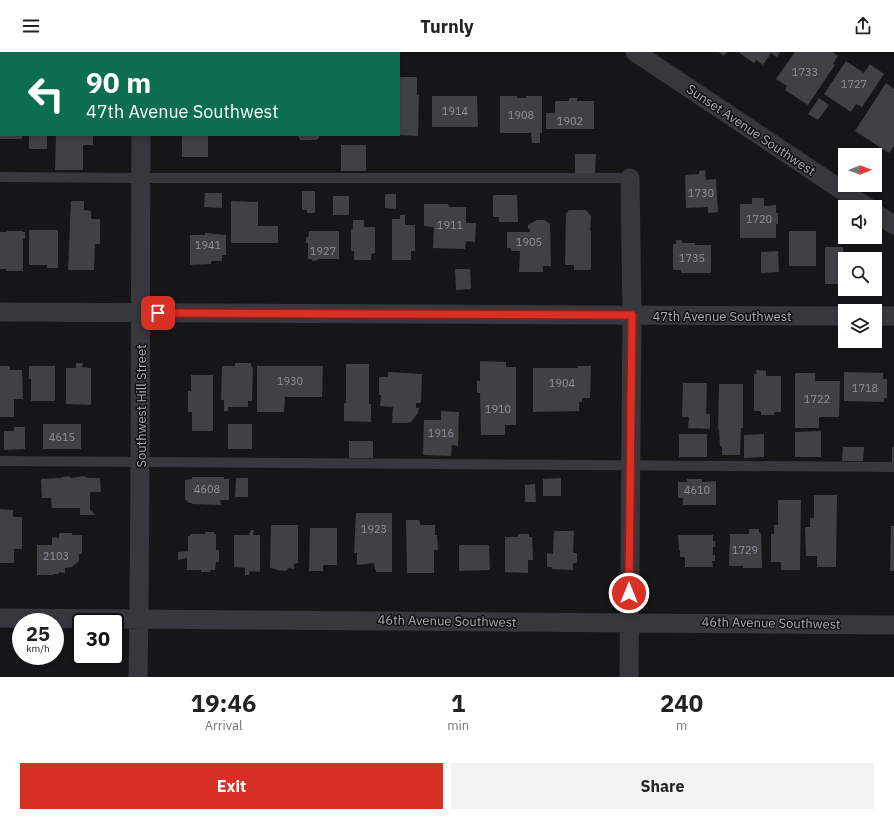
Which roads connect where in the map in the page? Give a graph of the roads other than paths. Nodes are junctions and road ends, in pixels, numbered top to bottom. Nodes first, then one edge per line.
1 (635, 52) edge
2 (141, 136) edge
3 (0, 177) edge
4 (141, 178) junction
5 (630, 178) joint
6 (857, 200) edge
7 (882, 217) edge
8 (894, 225) edge
9 (0, 312) edge
10 (140, 313) junction
11 (632, 315) junction
12 (838, 316) edge
13 (882, 316) edge
14 (894, 316) edge
15 (0, 461) edge
16 (141, 463) junction
17 (630, 466) junction
18 (894, 467) edge
19 (0, 618) edge
20 (139, 618) junction
21 (629, 622) junction
22 (894, 625) edge
23 (138, 677) edge
24 (629, 677) edge

1 - 6 street, Sunset Avenue Southwest
2 - 4 street, Southwest Hill Street
3 - 4 lane
4 - 5 lane
4 - 10 street, Southwest Hill Street
5 - 11 street
7 - 8 street
9 - 10 street, 47th Avenue Southwest
10 - 11 street, 47th Avenue Southwest
10 - 16 street, Southwest Hill Street
11 - 12 street, 47th Avenue Southwest
11 - 17 street
13 - 14 street
15 - 16 lane
16 - 17 lane
16 - 20 street, Southwest Hill Street
17 - 18 lane
17 - 21 street
19 - 20 street, 46th Avenue Southwest
20 - 21 street, 46th Avenue Southwest
20 - 23 street, Southwest Hill Street
21 - 22 street, 46th Avenue Southwest
21 - 24 street

